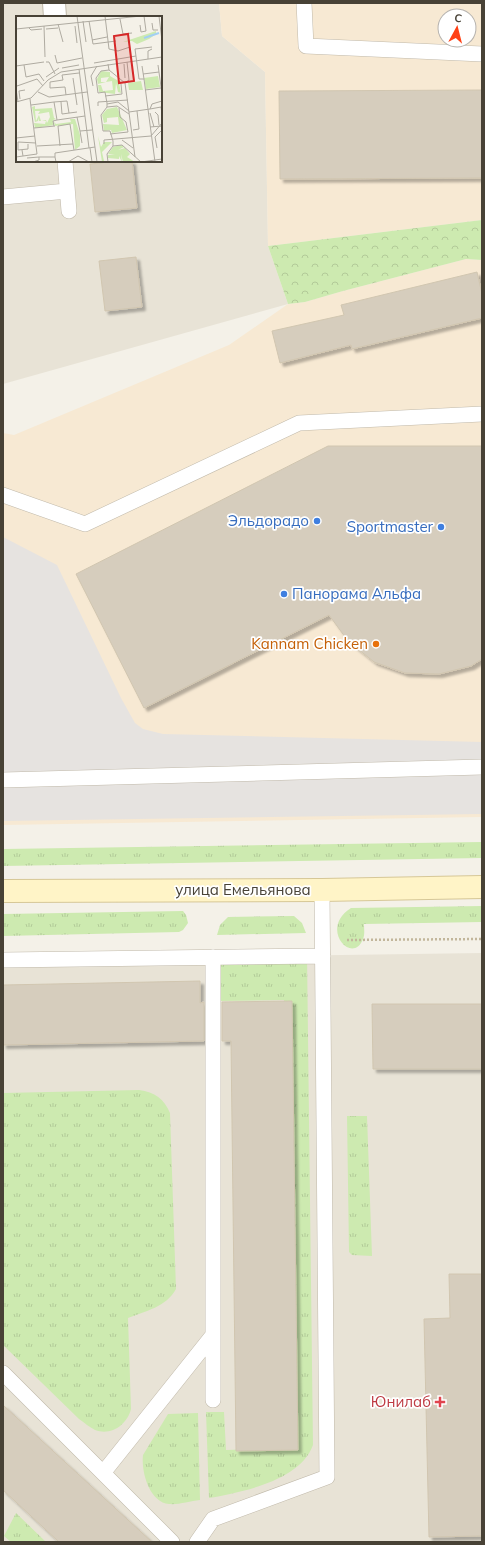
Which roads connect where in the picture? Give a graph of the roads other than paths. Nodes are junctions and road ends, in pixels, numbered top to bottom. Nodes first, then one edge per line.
1 (54, 3) edge
2 (304, 3) edge
3 (55, 16) edge
4 (482, 54) edge
5 (65, 162) edge
6 (67, 191) junction
7 (3, 197) edge
8 (69, 211) dead end
9 (482, 414) edge
10 (3, 495) edge
11 (482, 767) edge
12 (3, 780) edge
13 (482, 887) edge
14 (322, 890) junction
15 (3, 891) edge
16 (322, 956) junction
17 (213, 957) junction
18 (3, 960) edge
19 (212, 1335) junction
20 (3, 1373) edge
21 (213, 1400) dead end
22 (103, 1473) junction
23 (172, 1542) edge
24 (197, 1542) edge

1 - 3 street
2 - 4 lane
5 - 6 lane
6 - 7 lane
6 - 8 lane
9 - 10 lane
11 - 12 lane
13 - 14 main road, улица Емельянова
14 - 15 main road, улица Емельянова
14 - 16 lane
16 - 17 lane
16 - 24 lane
17 - 18 lane
17 - 19 lane
19 - 21 lane
19 - 22 lane
20 - 22 lane
22 - 23 lane

